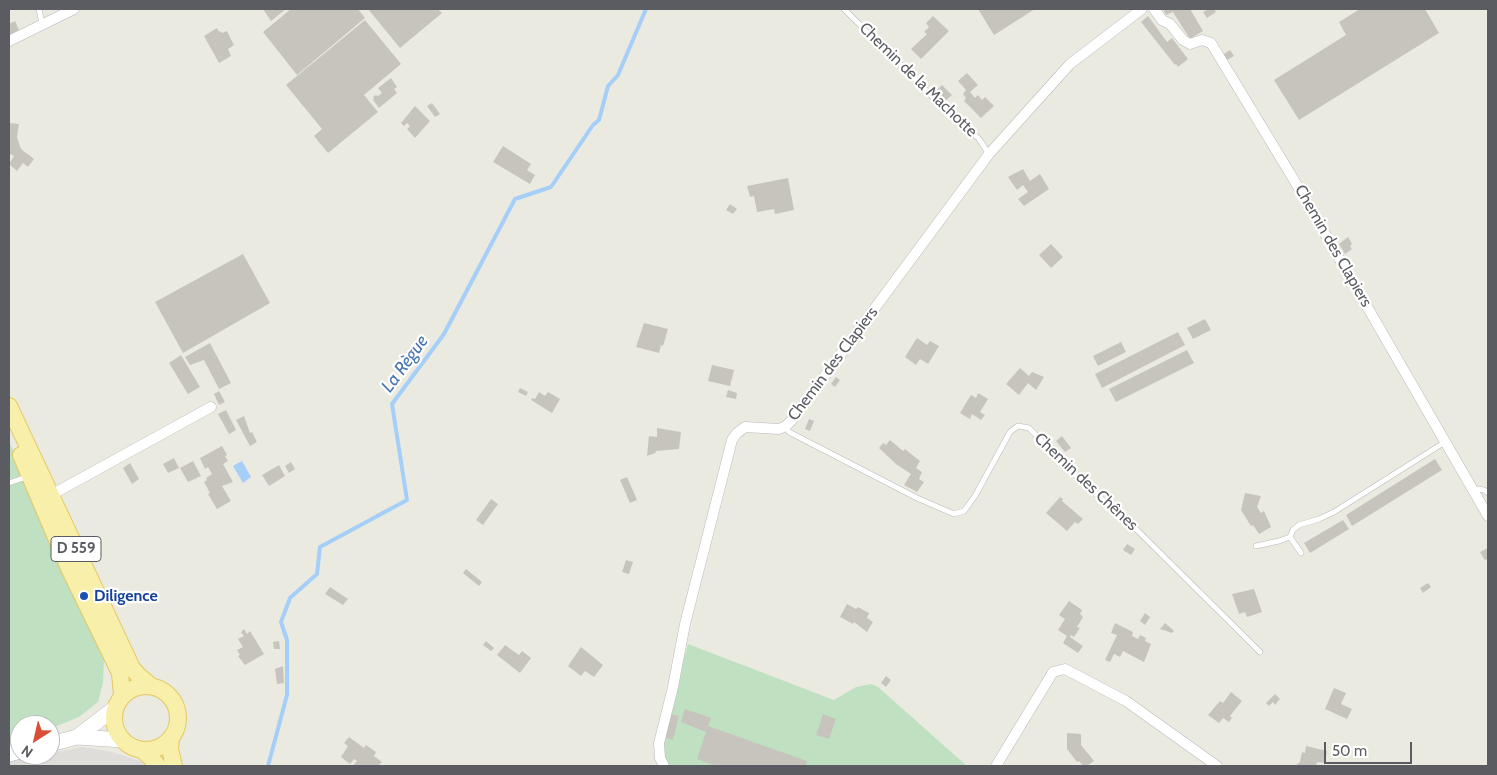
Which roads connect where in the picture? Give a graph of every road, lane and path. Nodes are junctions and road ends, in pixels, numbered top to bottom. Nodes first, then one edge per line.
1 (38, 9) edge
2 (74, 9) edge
3 (844, 9) edge
4 (1142, 9) edge
5 (1154, 9) edge
6 (42, 24) junction
7 (9, 41) edge
8 (989, 154) junction
9 (9, 406) edge
10 (211, 407) dead end
11 (9, 422) edge
12 (786, 426) junction
13 (1447, 442) junction
14 (29, 476) junction
15 (9, 483) edge
16 (1474, 491) junction
17 (1488, 494) edge
18 (51, 495) junction
19 (1488, 516) edge
20 (1290, 537) junction
21 (1256, 546) dead end
22 (1301, 553) dead end
23 (1260, 652) dead end
24 (150, 686) junction
25 (119, 702) junction
26 (77, 736) junction
27 (171, 738) junction
28 (122, 740) junction
29 (60, 741) edge
30 (142, 750) junction
31 (158, 766) edge
32 (174, 766) edge
33 (664, 766) edge
34 (996, 766) edge
35 (1216, 766) edge

1 - 6 lane
2 - 6 street
3 - 8 lane, Chemin de la Machotte
4 - 8 street, Chemin des Clapiers
5 - 13 street, Chemin des Clapiers
6 - 7 street
8 - 12 street, Chemin des Clapiers
9 - 18 main road, D 559
10 - 18 street
11 - 14 main road, D 559
12 - 23 lane, Chemin des Chênes
12 - 33 street, Chemin des Clapiers
13 - 16 street, Chemin des Clapiers
13 - 20 lane
14 - 15 lane
14 - 25 main road, D 559
16 - 17 lane
16 - 19 street, Chemin des Clapiers
18 - 24 main road, D 559
20 - 21 lane
20 - 22 lane
24 - 25 main road
24 - 27 main road
25 - 26 main road
25 - 28 main road
26 - 28 main road
26 - 29 main road
27 - 30 main road
27 - 32 main road
28 - 30 main road
30 - 31 main road
34 - 35 street

